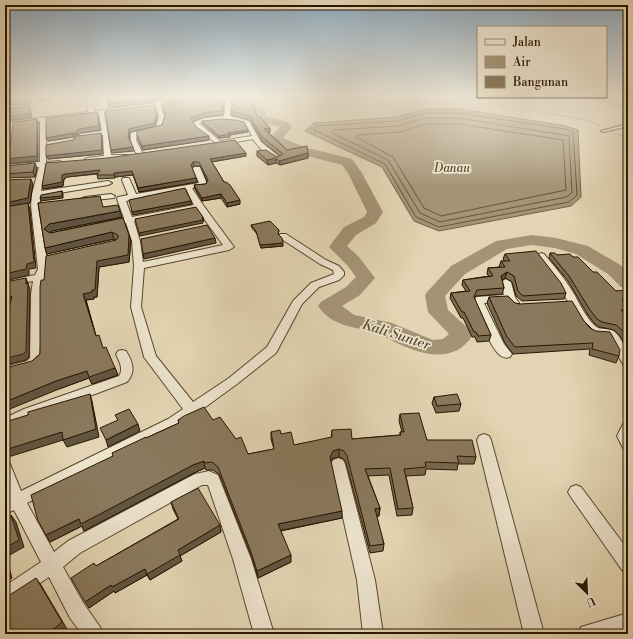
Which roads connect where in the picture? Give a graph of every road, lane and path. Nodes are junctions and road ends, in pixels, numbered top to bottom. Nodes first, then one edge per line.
1 (7, 127) edge
2 (44, 127) edge
3 (104, 127) edge
4 (158, 127) edge
5 (198, 127) edge
6 (250, 127) edge
7 (602, 127) edge
8 (621, 127) edge
9 (609, 130) junction
10 (603, 131) dead end
11 (105, 133) junction
12 (80, 136) edge
13 (255, 137) junction
14 (628, 138) edge
15 (219, 143) junction
16 (211, 144) edge
17 (5, 155) edge
18 (108, 158) junction
19 (279, 159) edge
20 (79, 161) edge
21 (65, 162) edge
22 (43, 164) junction
23 (5, 167) edge
24 (197, 169) dead end
25 (126, 180) dead end
26 (108, 183) dead end
27 (188, 187) junction
28 (36, 194) junction
29 (111, 196) dead end
30 (133, 197) junction
31 (73, 201) edge
32 (199, 206) junction
33 (130, 219) junction
34 (114, 222) edge
35 (283, 236) dead end
36 (541, 256) edge
37 (139, 266) junction
38 (39, 276) junction
39 (506, 282) dead end
40 (5, 284) edge
41 (510, 298) junction
42 (573, 303) junction
43 (558, 304) edge
44 (522, 307) edge
45 (122, 354) dead end
46 (506, 354) dead end
47 (628, 363) edge
48 (5, 371) edge
49 (191, 410) junction
50 (5, 424) edge
51 (628, 428) edge
52 (484, 440) dead end
53 (628, 444) edge
54 (338, 464) dead end
55 (5, 468) edge
56 (576, 492) dead end
57 (11, 504) edge
58 (53, 564) junction
59 (628, 564) edge
60 (5, 597) edge
61 (628, 622) edge
62 (93, 634) edge
63 (264, 634) edge
64 (372, 634) edge
65 (534, 634) edge
66 (588, 634) edge

1 - 17 street
2 - 22 street
3 - 11 street
4 - 18 street
5 - 15 street
6 - 13 street
7 - 9 path
8 - 9 lane
9 - 10 lane
9 - 14 path
11 - 12 street
11 - 18 street
13 - 15 street
13 - 19 street
15 - 16 street
18 - 20 street
21 - 22 street
22 - 23 street
22 - 28 street
24 - 27 street
25 - 30 street
26 - 28 street
27 - 30 street
27 - 32 street
28 - 38 street
29 - 31 street
30 - 33 street
32 - 33 street
32 - 37 street
33 - 34 street
33 - 37 street
35 - 49 street
36 - 42 street
37 - 49 street
38 - 40 street
38 - 48 street
39 - 41 street
41 - 44 street
41 - 46 street
42 - 43 street
42 - 47 street
45 - 50 street
49 - 57 street
51 - 53 street
52 - 65 street
54 - 64 street
55 - 57 street
56 - 59 street
57 - 58 street
58 - 60 street
58 - 62 street
58 - 63 street
61 - 66 street

